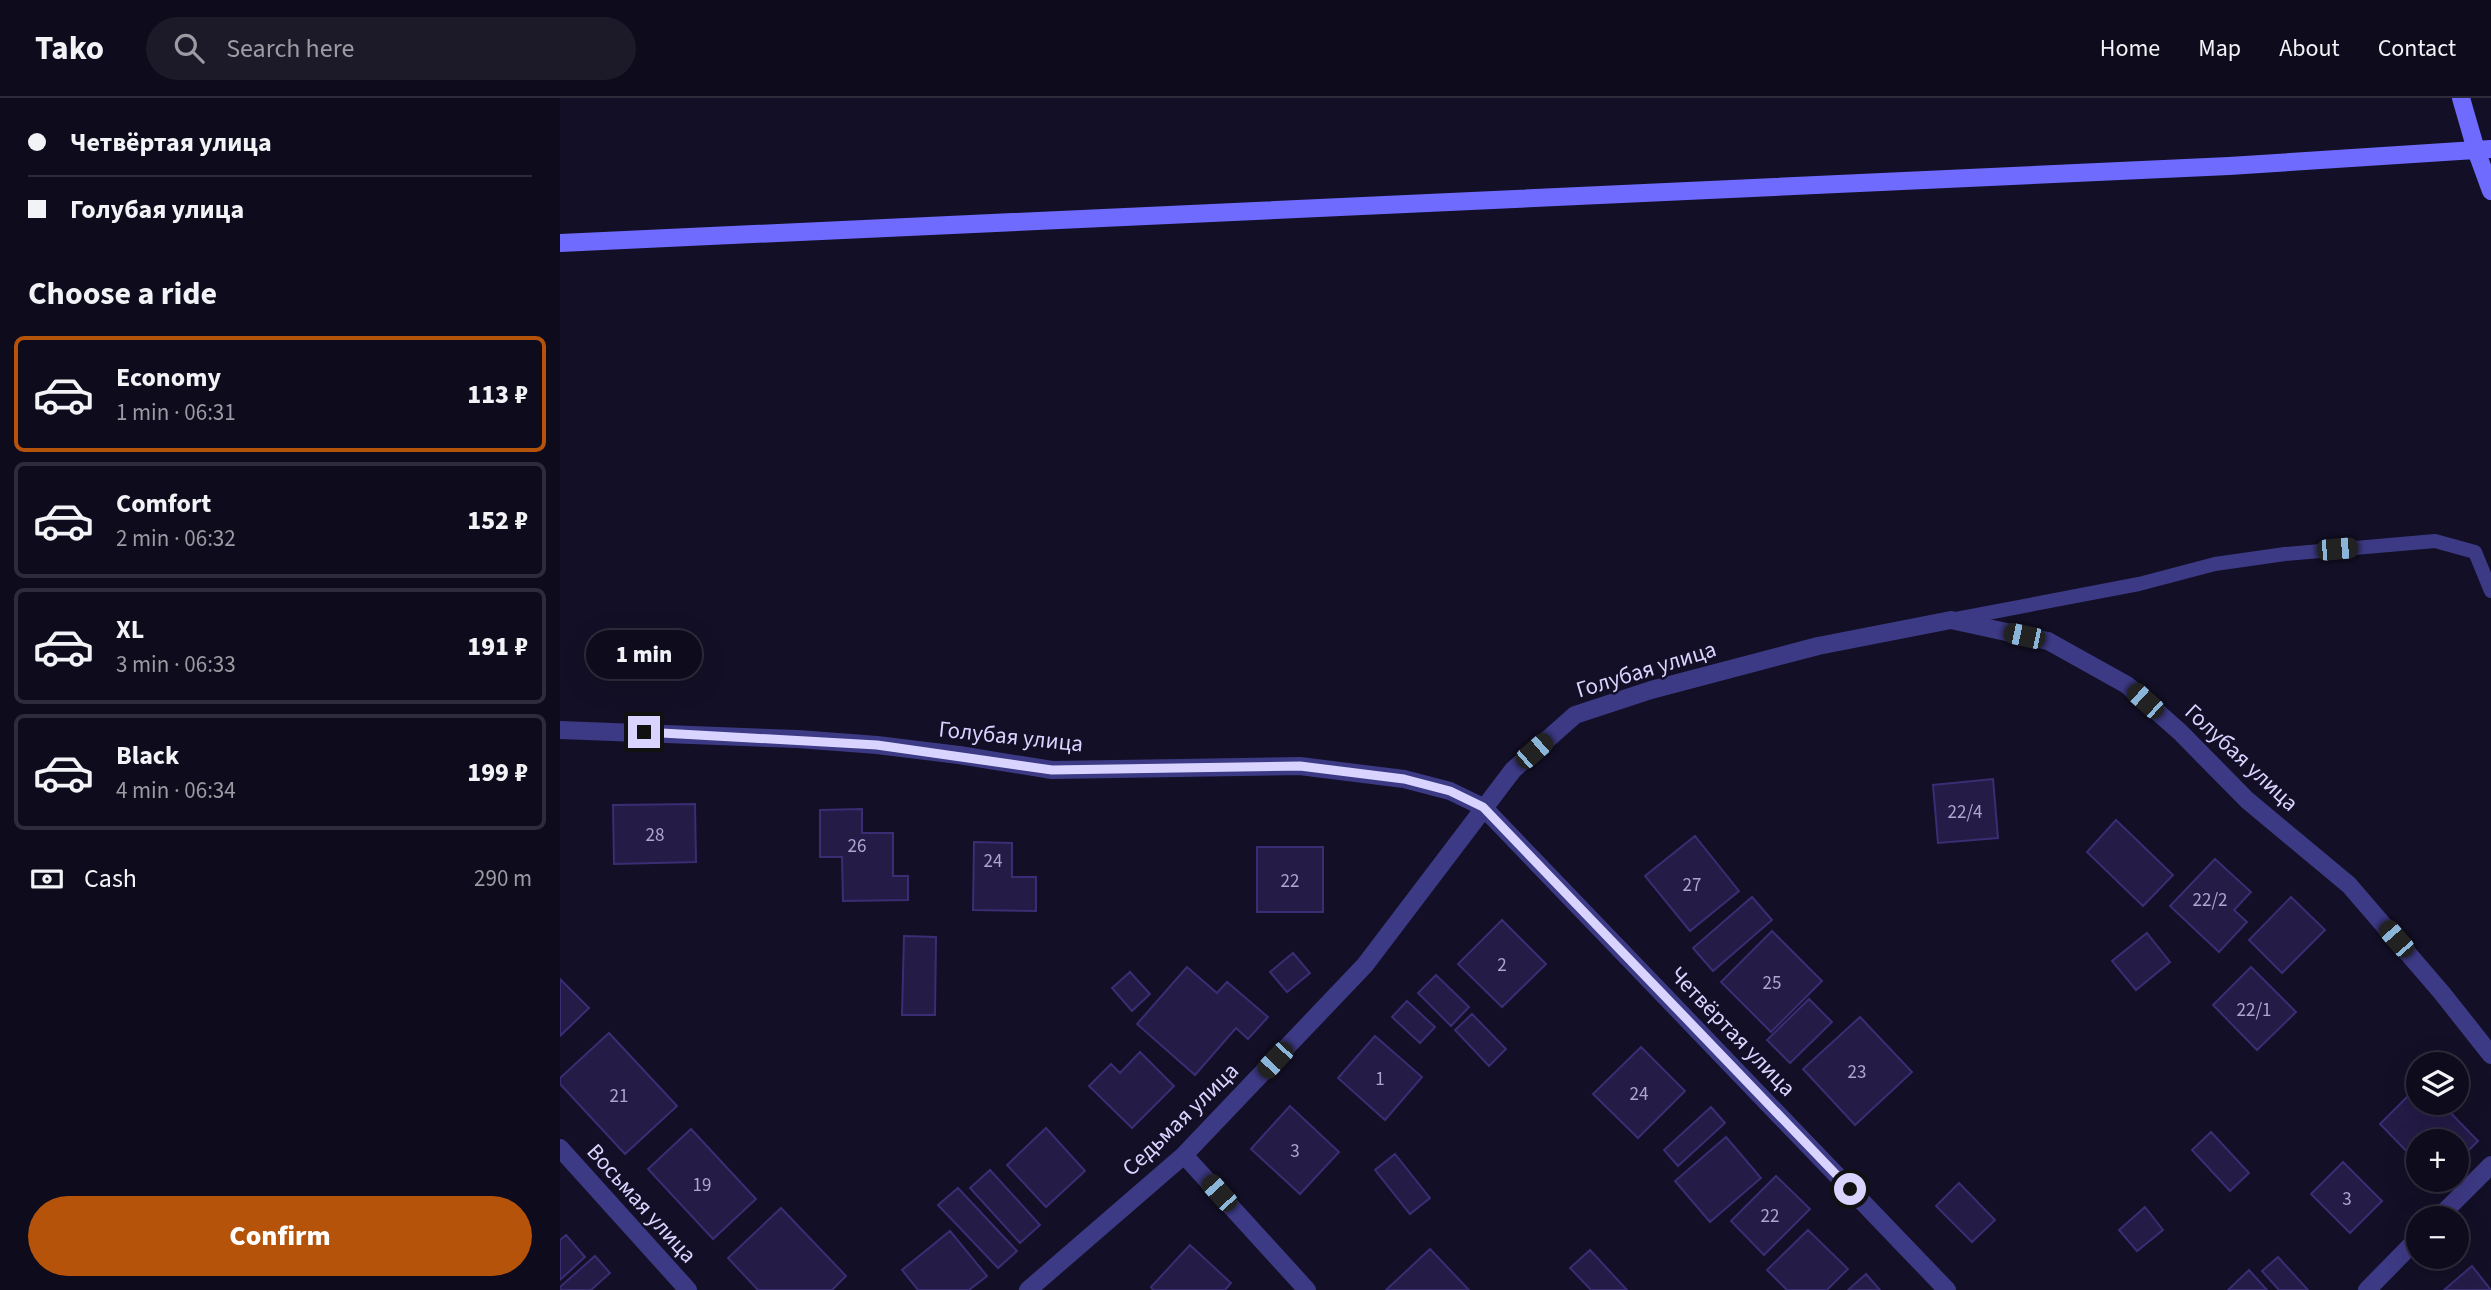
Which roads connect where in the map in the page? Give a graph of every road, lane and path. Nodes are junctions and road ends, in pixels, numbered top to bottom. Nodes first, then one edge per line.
1 (2462, 98) edge
2 (2484, 150) edge
3 (2491, 191) edge
4 (560, 243) edge
5 (2491, 591) edge
6 (1951, 620) junction
7 (560, 730) edge
8 (1483, 807) junction
9 (2491, 1055) edge
10 (560, 1148) edge
11 (1184, 1155) junction
12 (2491, 1165) edge
13 (2450, 1206) edge
14 (2406, 1250) edge
15 (688, 1290) edge
16 (1028, 1290) edge
17 (1307, 1290) edge
18 (1947, 1290) edge
19 (2367, 1290) edge

1 - 2 main road
2 - 3 main road
2 - 4 main road
5 - 6 lane
6 - 8 street, Голубая улица
6 - 9 street, Голубая улица
7 - 8 street, Голубая улица
8 - 11 street, Седьмая улица
8 - 18 street, Четвёртая улица
10 - 15 street, Восьмая улица
11 - 16 street, Седьмая улица
11 - 17 street
12 - 13 street
14 - 19 street

